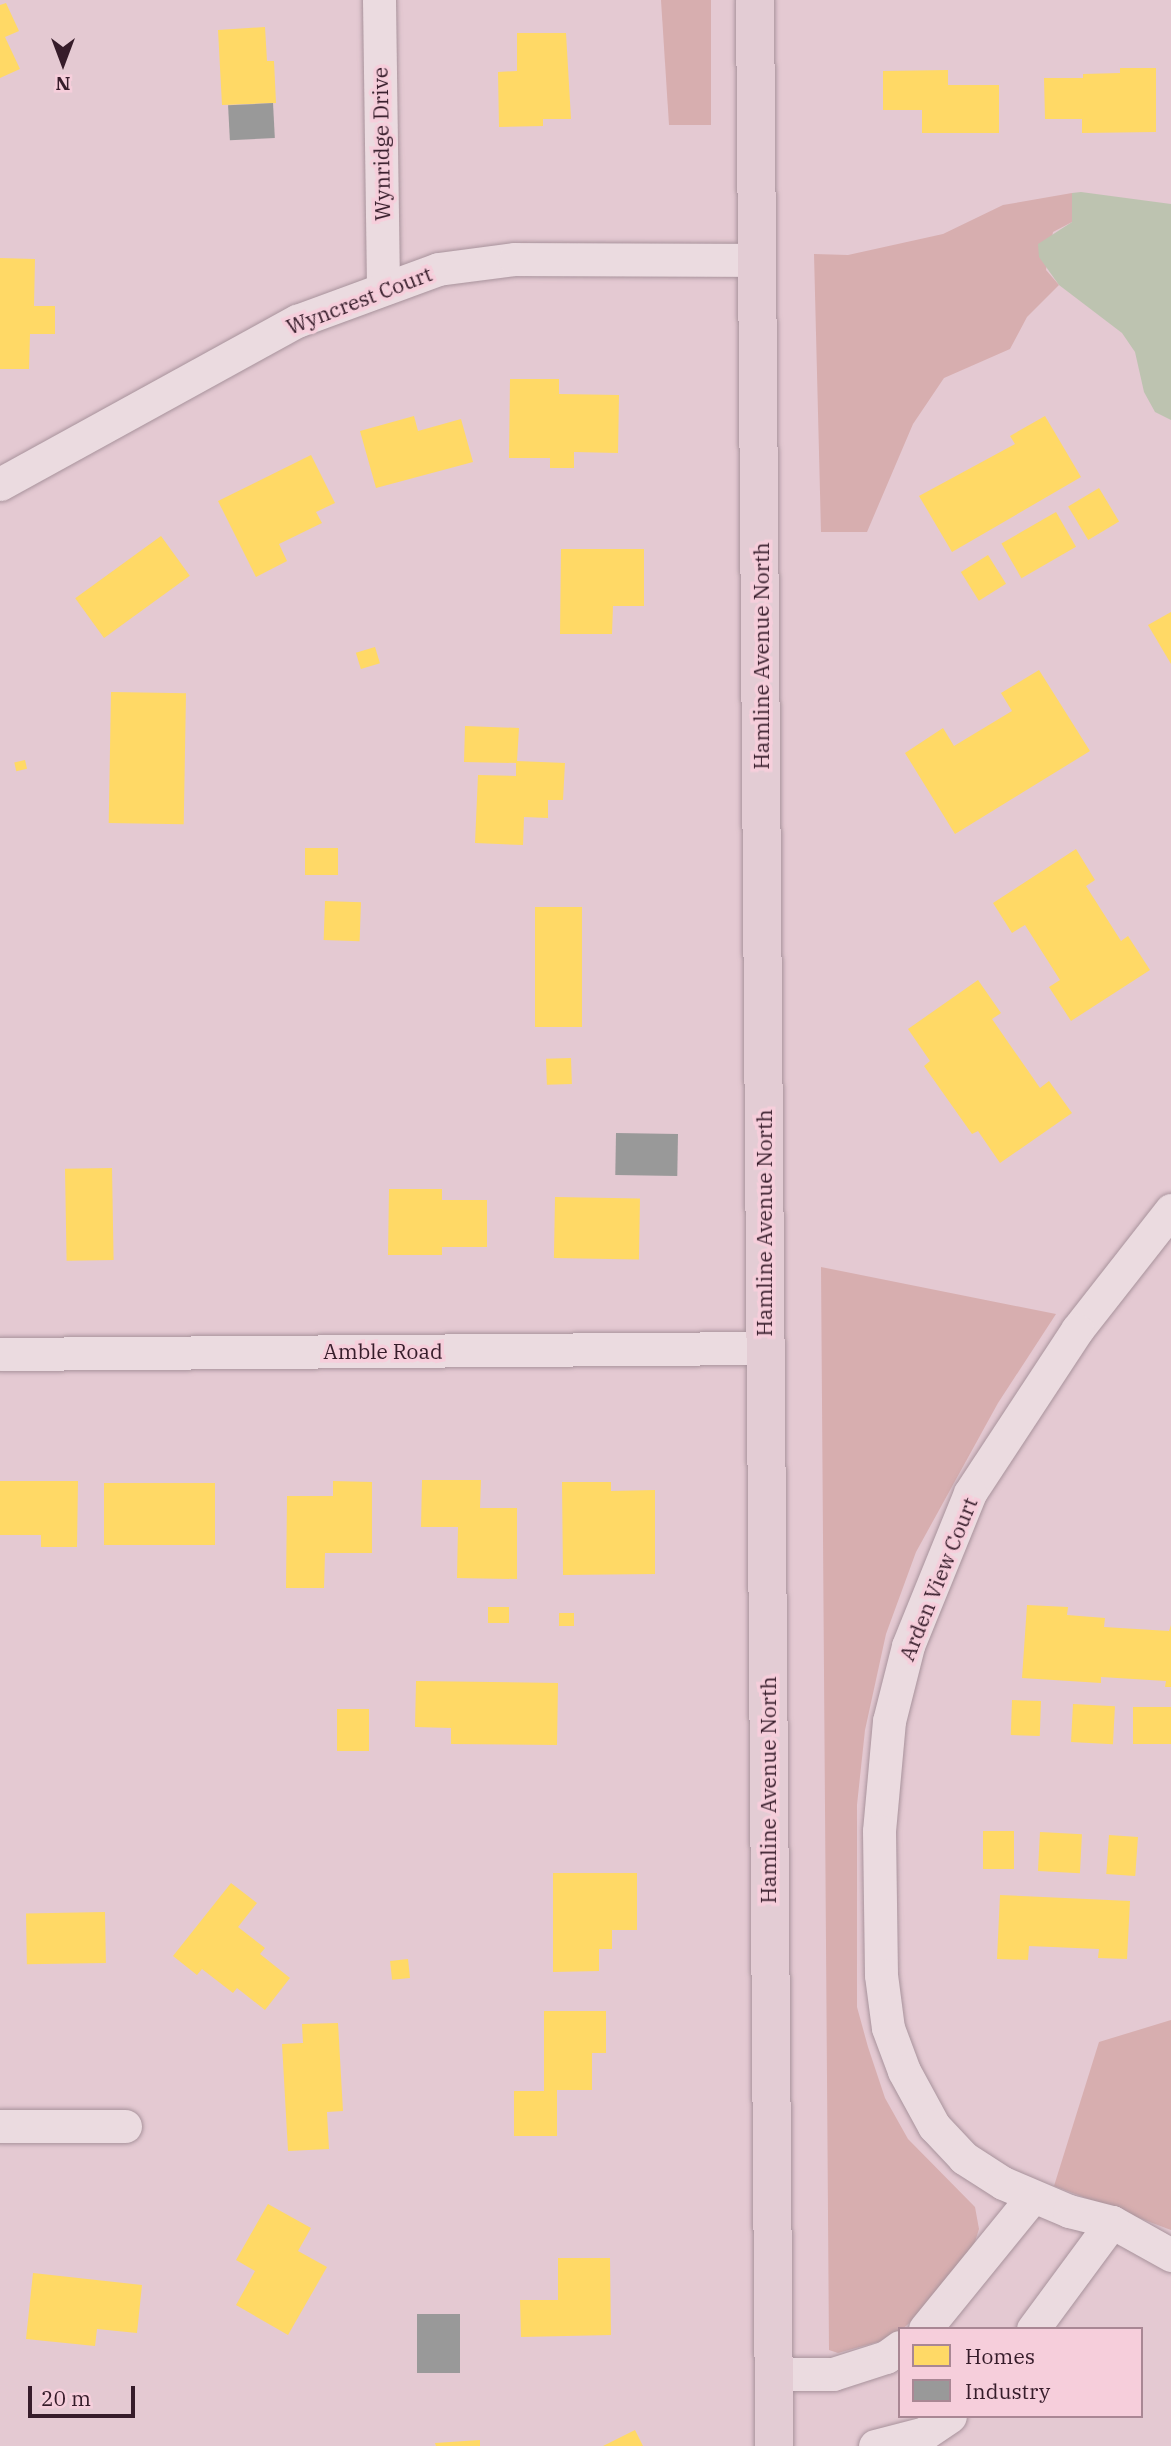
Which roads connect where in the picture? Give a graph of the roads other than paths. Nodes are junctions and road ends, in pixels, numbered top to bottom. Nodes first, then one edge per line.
1 (379, 0) edge
2 (755, 0) edge
3 (758, 260) junction
4 (383, 288) junction
5 (0, 484) edge
6 (1171, 1210) edge
7 (765, 1348) junction
8 (0, 1354) edge
9 (0, 2126) edge
10 (125, 2126) dead end
11 (1033, 2196) junction
12 (1112, 2222) junction
13 (1171, 2255) edge
14 (927, 2327) edge
15 (1035, 2327) edge
16 (898, 2348) edge
17 (773, 2374) junction
18 (947, 2418) edge
19 (774, 2446) edge
20 (875, 2446) edge

1 - 4 street, Wynridge Drive
2 - 3 main road, Hamline Avenue North
3 - 4 street, Wyncrest Court
3 - 7 main road, Hamline Avenue North
4 - 5 street, Wyncrest Court
6 - 11 street, Arden View Court
7 - 8 street, Amble Road
7 - 17 main road, Hamline Avenue North
9 - 10 street
11 - 12 street, Arden View Court
11 - 14 street
12 - 13 street, Arden View Court
12 - 15 street
16 - 17 street
17 - 19 main road, Hamline Avenue North
18 - 20 street

